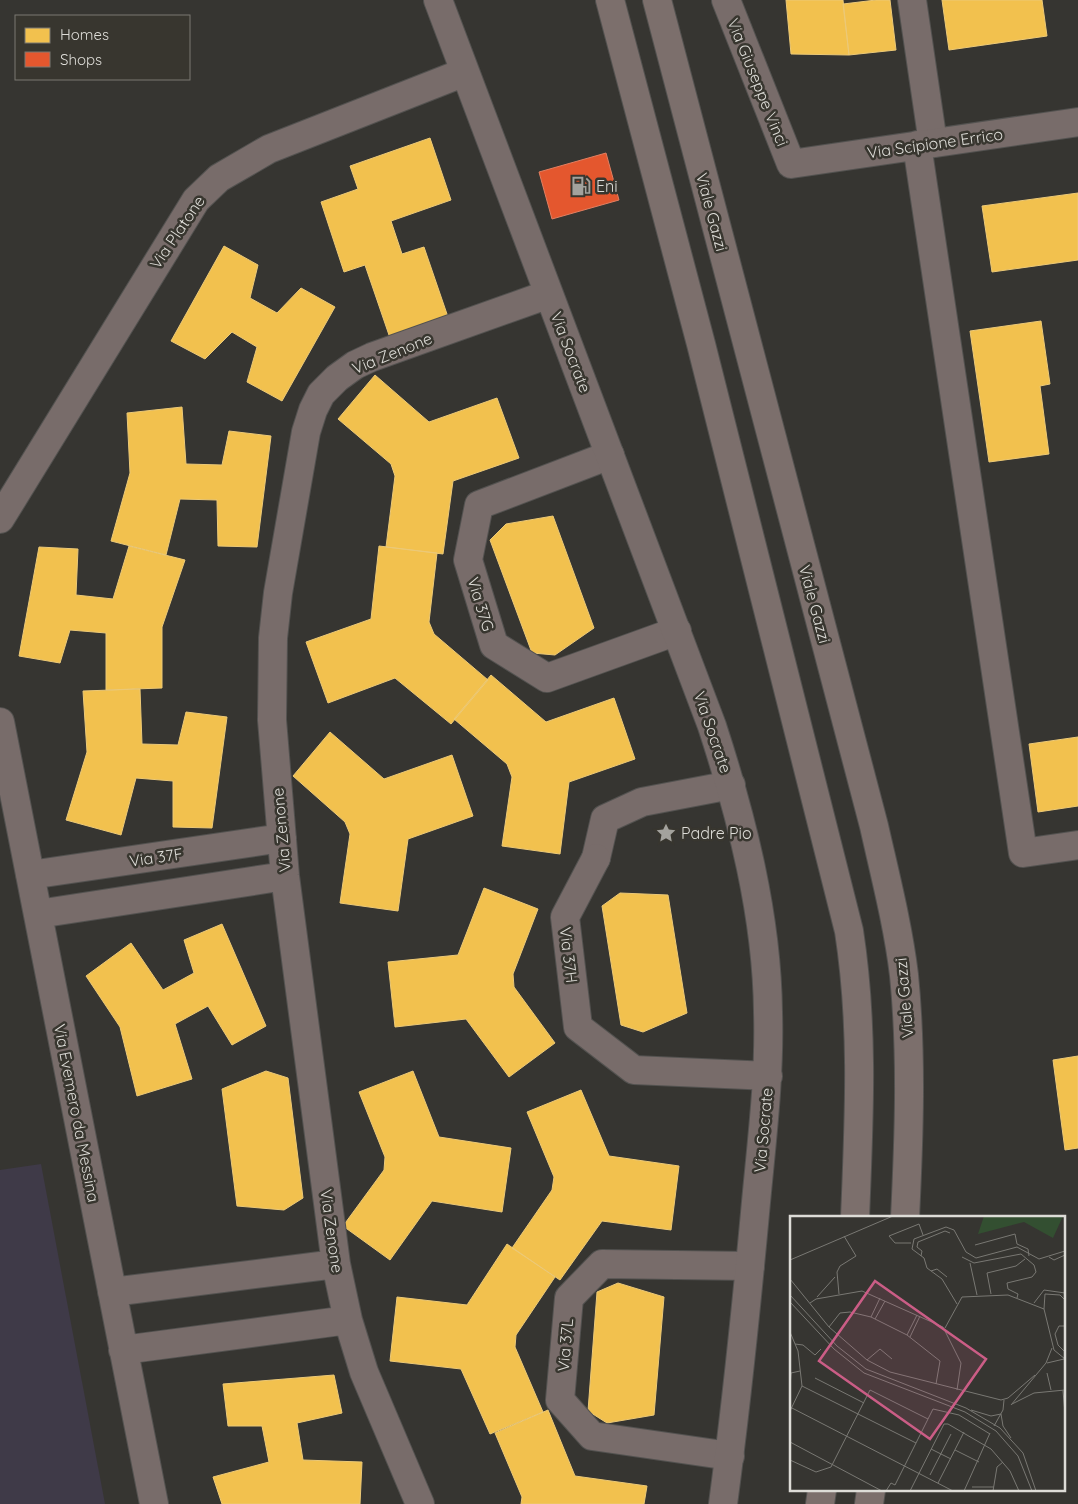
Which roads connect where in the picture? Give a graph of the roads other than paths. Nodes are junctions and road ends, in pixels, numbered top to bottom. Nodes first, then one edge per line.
1 (438, 0) edge
2 (610, 0) edge
3 (656, 0) edge
4 (726, 0) edge
5 (912, 0) edge
6 (466, 72) junction
7 (1078, 122) edge
8 (925, 144) junction
9 (791, 164) joint
10 (549, 294) junction
11 (610, 455) junction
12 (0, 519) edge
13 (677, 632) junction
14 (0, 722) edge
15 (731, 785) junction
16 (282, 838) junction
17 (1078, 845) edge
18 (30, 875) junction
19 (285, 876) junction
20 (38, 914) junction
21 (768, 1076) junction
22 (855, 1216) edge
23 (905, 1216) edge
24 (336, 1264) junction
25 (750, 1266) junction
26 (112, 1292) junction
27 (348, 1320) junction
28 (123, 1350) junction
29 (730, 1456) junction
30 (154, 1504) edge
31 (420, 1504) edge
32 (723, 1504) edge

1 - 6 street, Via Socrate
2 - 22 main road
3 - 23 main road, Viale Gazzi
4 - 9 street, Via Giuseppe Vinci
5 - 8 street
6 - 10 street, Via Socrate
6 - 12 street, Via Platone
7 - 8 street, Via Scipione Errico
8 - 9 street, Via Scipione Errico
8 - 17 street
10 - 11 street, Via Socrate
10 - 16 street, Via Zenone
11 - 13 street, Via Socrate
11 - 13 street, Via 37G
13 - 15 street, Via Socrate
14 - 18 street, Via Evemero da Messina
15 - 21 street, Via Socrate
15 - 21 street, Via 37H
16 - 18 street, Via 37F
16 - 19 street, Via Zenone
18 - 20 street, Via Evemero da Messina
19 - 20 street
19 - 24 street, Via Zenone
20 - 26 street, Via Evemero da Messina
21 - 25 street, Via Socrate
24 - 26 street
24 - 27 street, Via Zenone
25 - 29 street, Via Socrate
25 - 29 street, Via 37L
26 - 28 street, Via Evemero da Messina
27 - 28 street
27 - 31 street, Via Zenone
28 - 30 street, Via Evemero da Messina
29 - 32 street, Via Socrate

